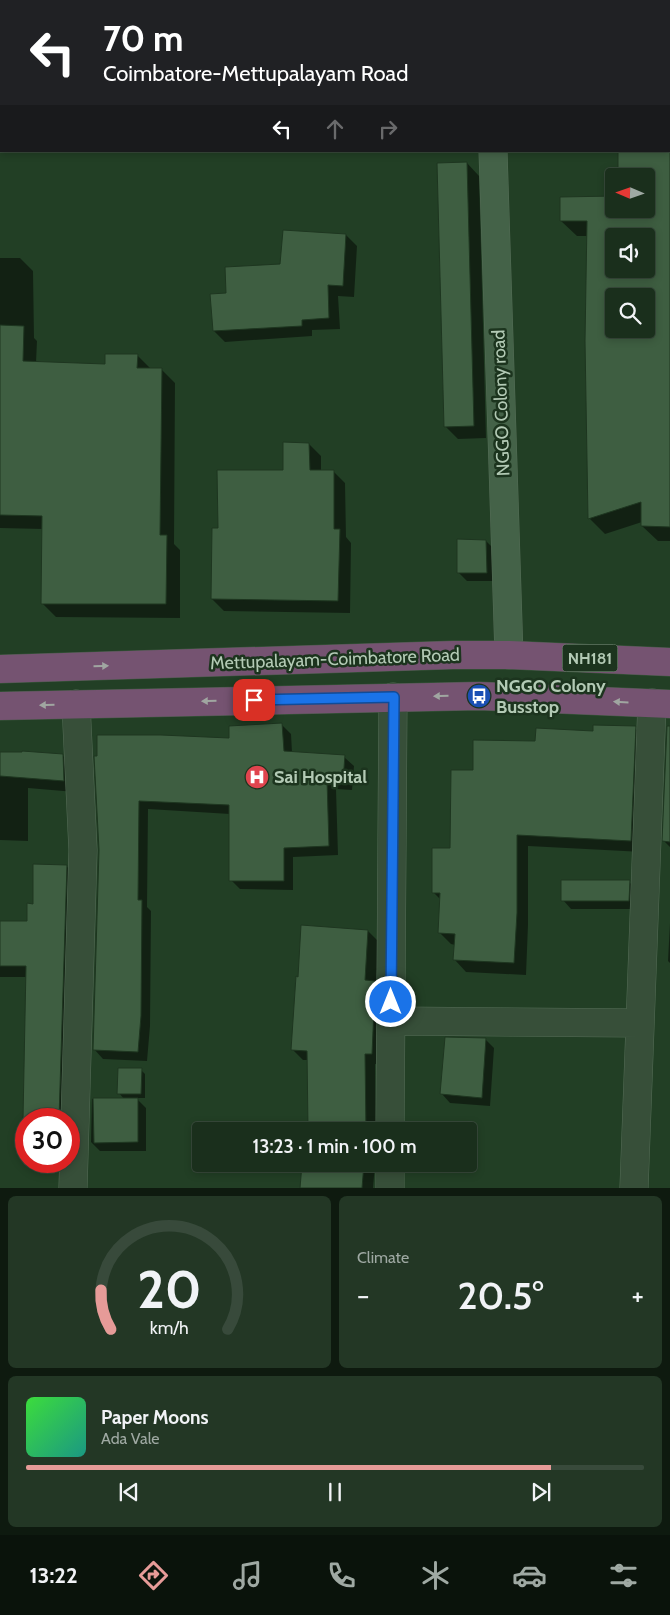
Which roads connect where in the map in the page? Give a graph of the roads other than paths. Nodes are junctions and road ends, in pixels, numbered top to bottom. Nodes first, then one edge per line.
1 (493, 152) edge
2 (509, 655) junction
3 (670, 662) edge
4 (0, 669) edge
5 (394, 697) junction
6 (511, 697) junction
7 (76, 704) junction
8 (661, 704) edge
9 (0, 706) edge
10 (391, 1021) junction
11 (640, 1023) junction
12 (390, 1122) edge
13 (390, 1172) edge
14 (73, 1188) edge
15 (390, 1188) edge
16 (634, 1188) edge

1 - 2 street, NGGO Colony road
2 - 3 highway, Mettupalayam-Coimbatore Road / NH181
4 -> 2 highway, Mettupalayam-Coimbatore Road / NH181
2 - 6 highway
6 -> 5 highway
5 -> 7 highway
5 - 10 street
8 -> 6 highway
7 -> 9 highway
7 - 14 street
8 - 11 street
10 - 11 street
10 - 12 street
11 - 16 street
13 - 15 street

